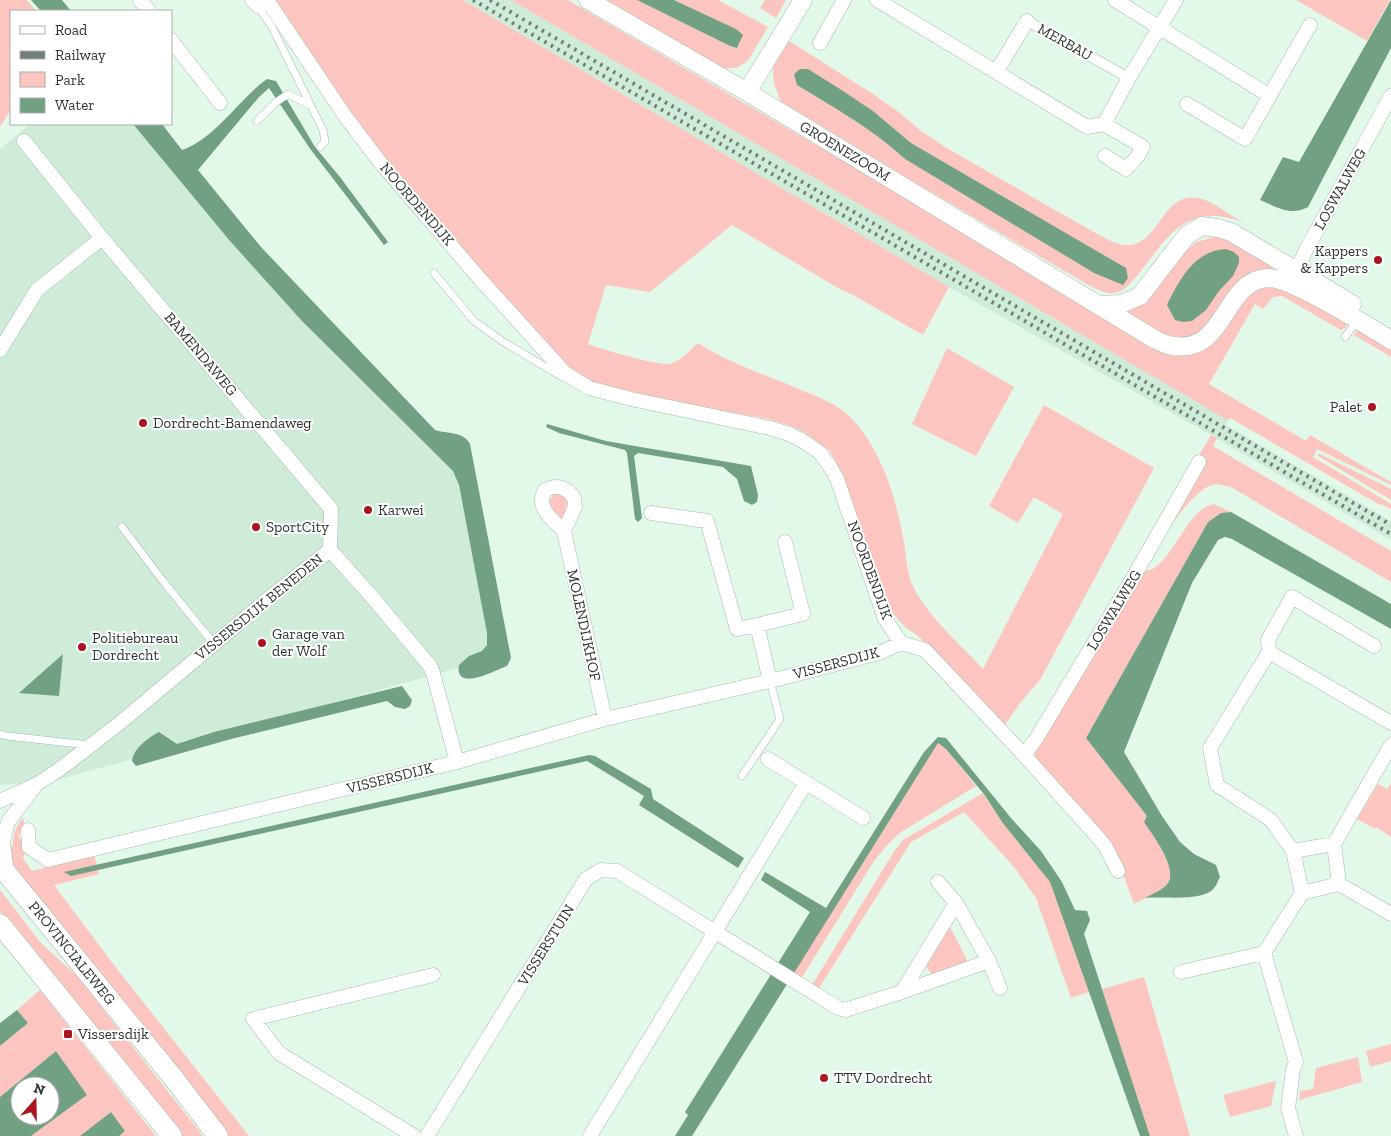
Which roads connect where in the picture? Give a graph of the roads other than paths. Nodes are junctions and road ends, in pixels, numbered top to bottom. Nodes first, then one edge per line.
1 (140, 0) edge
2 (588, 0) edge
3 (803, 0) edge
4 (844, 0) edge
5 (876, 0) edge
6 (1115, 0) edge
7 (1176, 0) edge
8 (260, 1) edge
9 (148, 10) edge
10 (1027, 21) joint
11 (1310, 25) dead end
12 (1160, 27) junction
13 (172, 41) edge
14 (820, 43) dead end
15 (290, 50) junction
16 (996, 72) junction
17 (1129, 78) junction
18 (747, 92) junction
19 (1270, 96) junction
20 (1391, 96) edge
21 (220, 103) dead end
22 (310, 104) junction
23 (1187, 104) dead end
24 (257, 121) dead end
25 (1104, 124) junction
26 (24, 142) dead end
27 (320, 146) dead end
28 (1105, 156) dead end
29 (102, 238) junction
30 (434, 273) dead end
31 (1294, 277) junction
32 (1100, 304) junction
33 (1358, 320) junction
34 (1391, 327) edge
35 (1345, 337) dead end
36 (1391, 340) edge
37 (0, 350) edge
38 (579, 388) junction
39 (1199, 462) dead end
40 (651, 513) dead end
41 (122, 527) dead end
42 (564, 531) dead end
43 (785, 542) dead end
44 (330, 550) junction
45 (757, 625) junction
46 (902, 643) junction
47 (214, 644) junction
48 (1374, 646) dead end
49 (1269, 652) junction
50 (770, 681) junction
51 (605, 719) junction
52 (1391, 723) edge
53 (0, 734) edge
54 (91, 745) junction
55 (1391, 745) edge
56 (1024, 754) junction
57 (768, 760) dead end
58 (457, 762) junction
59 (742, 776) dead end
60 (806, 783) junction
61 (37, 784) junction
62 (0, 791) edge
63 (26, 796) junction
64 (0, 801) edge
65 (0, 817) edge
66 (863, 818) dead end
67 (28, 830) dead end
68 (1334, 844) junction
69 (1293, 851) junction
70 (3, 869) edge
71 (1118, 871) dead end
72 (938, 882) dead end
73 (1340, 884) junction
74 (1302, 893) junction
75 (956, 903) junction
76 (1391, 914) edge
77 (0, 924) edge
78 (714, 932) junction
79 (1264, 953) junction
80 (989, 961) junction
81 (1181, 972) dead end
82 (433, 975) dead end
83 (1000, 988) dead end
84 (902, 992) junction
85 (172, 1136) edge
86 (218, 1136) edge
87 (414, 1136) edge
88 (428, 1136) edge
89 (590, 1136) edge
90 (1296, 1136) edge

1 - 9 street
2 - 18 street, GROENEZOOM
3 - 18 street
4 - 14 street
5 - 16 street
6 - 12 street
7 - 12 street
8 - 15 street, NOORDENDIJK
10 - 16 street, MERBAU
10 - 17 street, MERBAU
11 - 19 street
12 - 17 street
12 - 19 street
13 - 21 street
15 - 22 lane, NOORDENDIJK
15 - 38 street, NOORDENDIJK
16 - 25 street
17 - 25 street
18 - 32 street, GROENEZOOM
19 - 23 street
20 - 31 street, LOSWALWEG
22 - 24 lane
22 - 27 lane, NOORDENDIJK
25 - 28 street
26 - 29 street, BAMENDAWEG
29 - 37 street
29 - 44 street, BAMENDAWEG
30 - 38 lane, NOORDENDIJK
31 - 32 street, GROENEZOOM
31 - 32 street
31 - 33 street
31 - 34 street
33 - 35 lane
33 - 36 street
38 - 46 street, NOORDENDIJK
39 - 56 street, LOSWALWEG
40 - 45 street
41 - 47 lane
42 - 51 street, MOLENDIJKHOF
43 - 45 street
44 - 47 street, VISSERSDIJK BENEDEN
44 - 58 street, VISSERSDIJK BENEDEN
45 - 50 street
46 - 50 street, VISSERSDIJK
46 - 56 street
47 - 54 street, VISSERSDIJK BENEDEN
48 - 49 street
49 - 52 street
49 - 69 street
50 - 51 street, VISSERSDIJK
50 - 59 lane
51 - 58 street, VISSERSDIJK
53 - 54 lane
54 - 61 street, VISSERSDIJK BENEDEN
55 - 68 street
56 - 71 street
57 - 60 street
58 - 67 street, VISSERSDIJK
60 - 66 street
60 - 78 street
61 - 62 street, VISSERSDIJK BENEDEN
61 - 63 street, VISSERSDIJK BENEDEN
61 - 64 street, VISSERSDIJK BENEDEN
63 - 65 street, VISSERSDIJK BENEDEN
63 - 70 street, VISSERSDIJK BENEDEN
68 - 69 street
68 - 73 street
69 - 74 street
70 - 86 main road, PROVINCIALEWEG
72 - 75 street
73 - 74 street
73 - 76 street
74 - 79 street
75 - 80 street
75 - 84 street
77 - 85 main road
78 - 84 street, VISSERSTUIN
78 - 88 street, VISSERSTUIN
78 - 89 street
79 - 81 street
79 - 90 street
80 - 83 street
80 - 84 street, VISSERSTUIN
82 - 87 street

